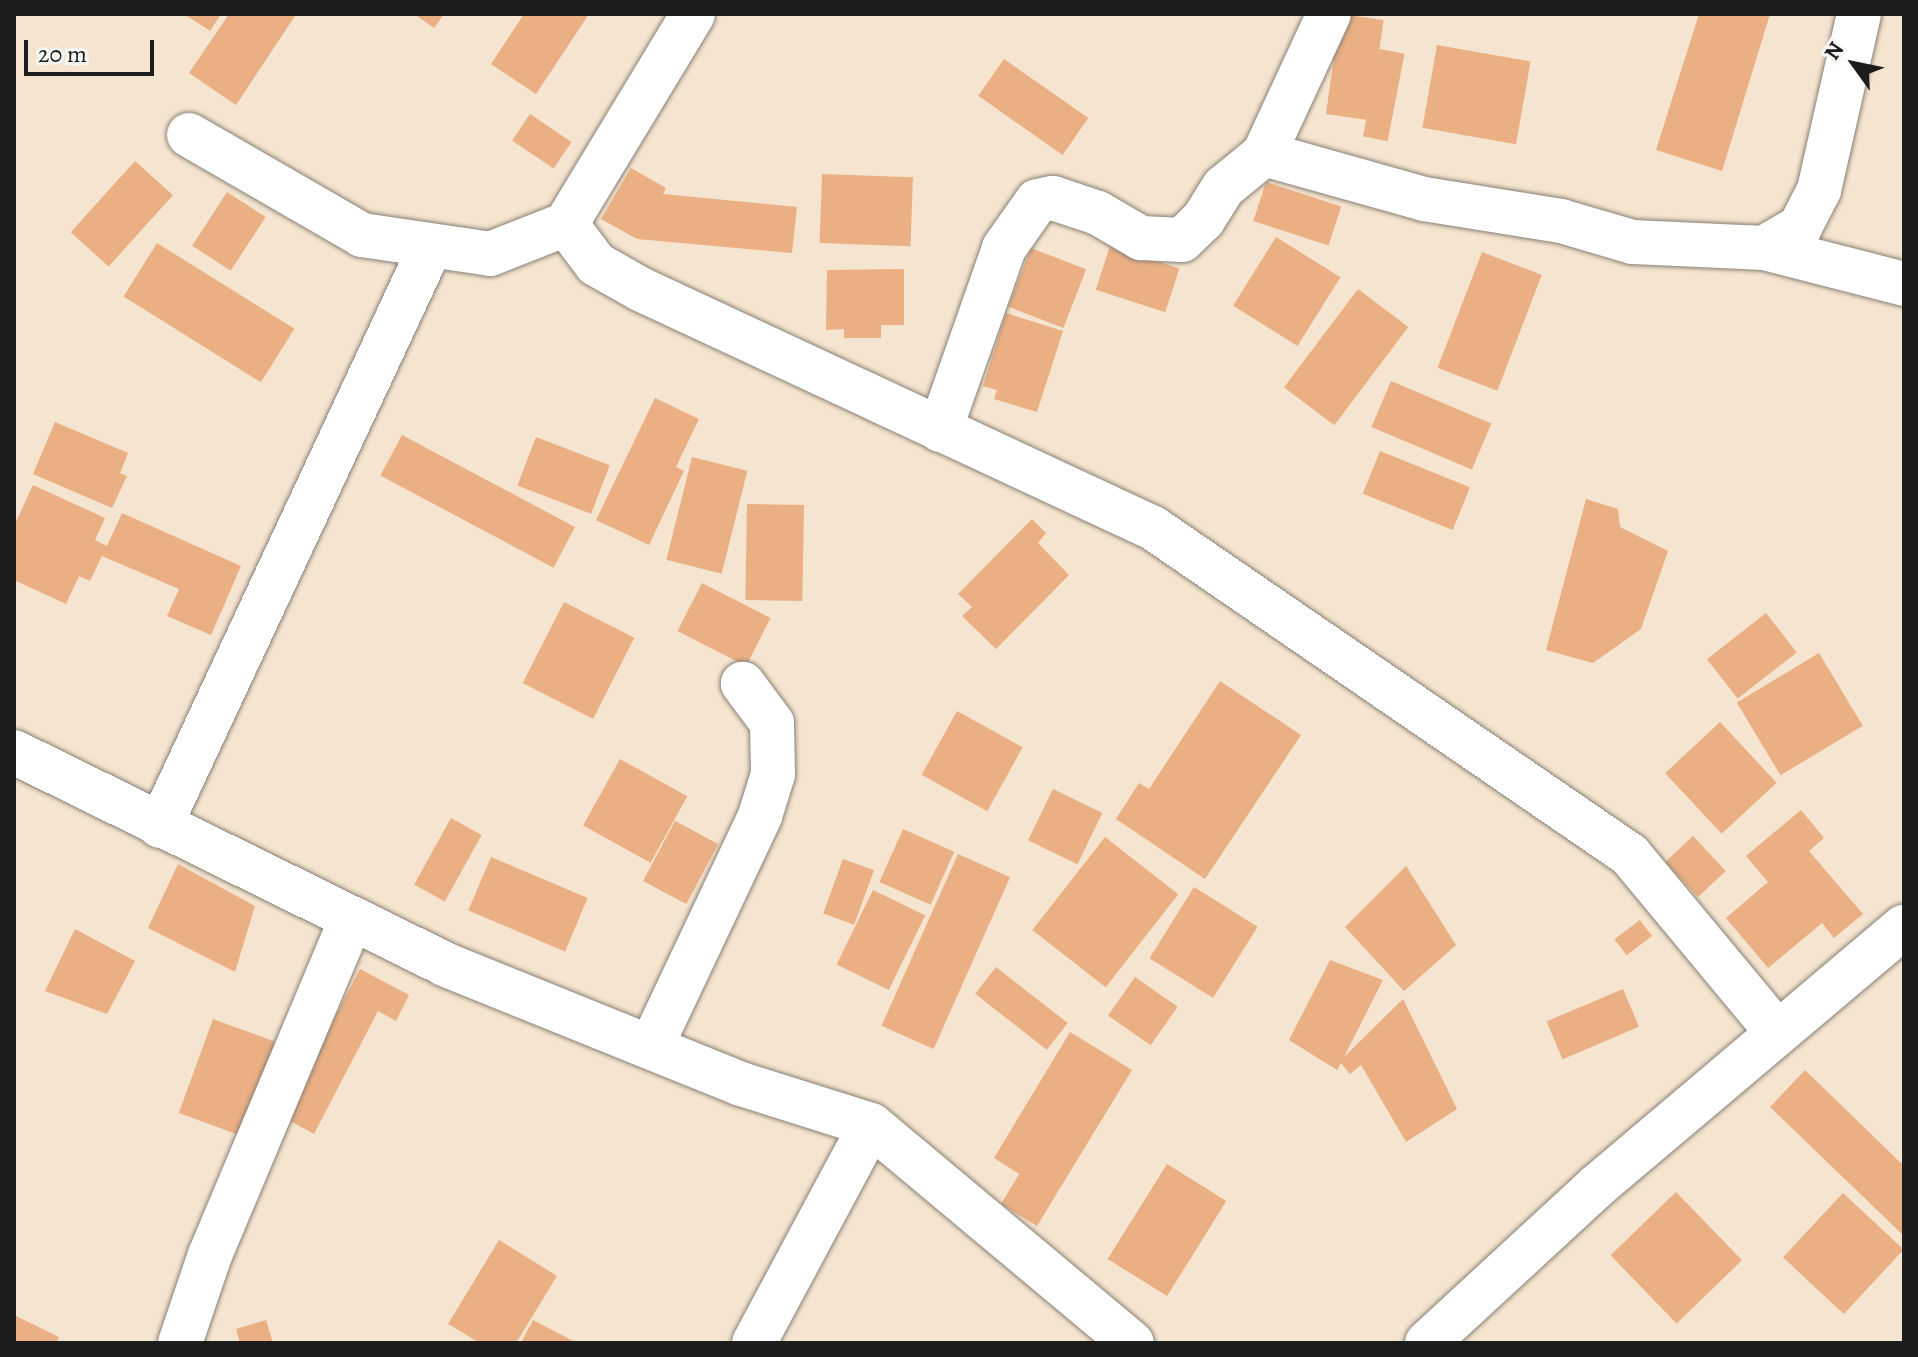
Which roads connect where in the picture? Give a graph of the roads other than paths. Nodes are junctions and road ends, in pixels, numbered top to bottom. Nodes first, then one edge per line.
1 (693, 14) edge
2 (1329, 14) edge
3 (1859, 14) edge
4 (189, 135) dead end
5 (1264, 154) junction
6 (566, 224) junction
7 (431, 246) junction
8 (1764, 248) junction
9 (1904, 284) edge
10 (940, 430) junction
11 (743, 684) dead end
12 (14, 752) edge
13 (160, 826) junction
14 (351, 919) junction
15 (1904, 927) edge
16 (1776, 1031) junction
17 (651, 1047) junction
18 (871, 1125) junction
19 (180, 1343) edge
20 (754, 1343) edge
21 (1132, 1343) edge
22 (1427, 1343) edge

1 - 6 street
2 - 5 street
3 - 8 street
4 - 7 street
5 - 8 street
5 - 10 street
6 - 7 street
6 - 10 street
7 - 13 street
8 - 9 street
10 - 16 street
11 - 17 street
12 - 13 street
13 - 14 street
14 - 17 street
14 - 19 street
15 - 16 street
16 - 22 street
17 - 18 street
18 - 20 street
18 - 21 street

